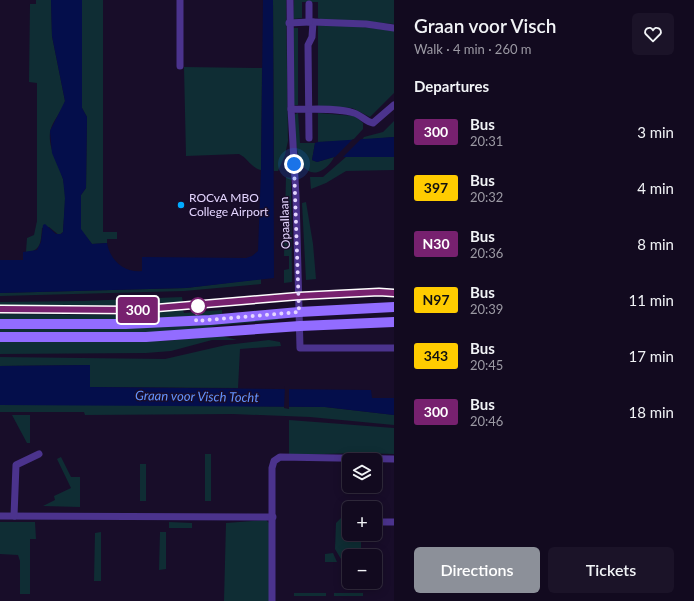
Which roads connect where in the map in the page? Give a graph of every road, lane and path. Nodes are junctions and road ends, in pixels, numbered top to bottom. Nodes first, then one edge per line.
1 (180, 0) edge
2 (290, 0) edge
3 (309, 4) dead end
4 (311, 22) junction
5 (289, 23) junction
6 (394, 28) edge
7 (180, 66) dead end
8 (394, 105) edge
9 (291, 109) junction
10 (308, 110) junction
11 (309, 138) dead end
12 (394, 307) edge
13 (299, 312) junction
14 (394, 322) edge
15 (0, 324) edge
16 (300, 326) junction
17 (0, 337) edge
18 (394, 348) edge
19 (39, 454) dead end
20 (394, 459) edge
21 (0, 516) edge
22 (14, 516) junction
23 (273, 517) junction
24 (382, 522) edge
25 (394, 522) edge
26 (272, 601) edge

1 - 7 street
2 - 5 street, Opaallaan
3 - 4 street
4 - 5 street
4 - 6 street
4 - 10 street
5 - 9 street, Opaallaan
8 - 10 street
9 - 10 street
9 - 13 street, Opaallaan
10 - 11 street
12 - 13 main road
13 - 15 main road
13 - 16 street, Opaallaan
14 - 16 main road
16 - 17 main road
16 - 18 street, Opaallaan
19 - 22 street
20 - 23 street
21 - 22 street
22 - 23 street
23 - 26 street
24 - 25 street

